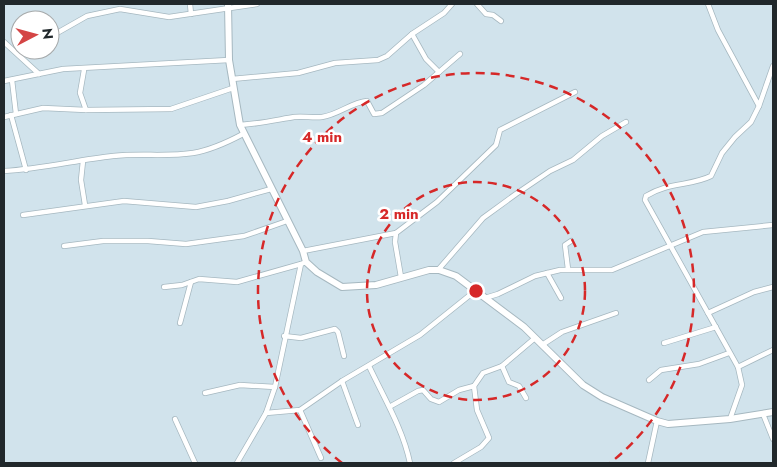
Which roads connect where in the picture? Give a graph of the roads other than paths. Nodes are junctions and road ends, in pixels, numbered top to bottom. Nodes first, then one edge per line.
1 (191, 4) edge
2 (257, 4) edge
3 (452, 4) edge
4 (477, 4) edge
5 (708, 4) edge
6 (121, 6) edge
7 (228, 6) edge
8 (191, 14) junction
9 (501, 21) dead end
10 (60, 31) edge
11 (412, 34) junction
12 (460, 54) dead end
13 (24, 60) edge
14 (229, 60) junction
15 (773, 66) edge
16 (84, 70) junction
17 (440, 72) junction
18 (39, 74) junction
19 (232, 79) junction
20 (12, 80) junction
21 (4, 82) edge
22 (233, 88) junction
23 (575, 92) dead end
24 (759, 106) junction
25 (86, 110) junction
26 (13, 115) junction
27 (4, 117) edge
28 (626, 122) dead end
29 (240, 125) junction
30 (243, 134) junction
31 (83, 161) junction
32 (4, 170) edge
33 (26, 170) junction
34 (271, 189) junction
35 (85, 205) junction
36 (23, 215) dead end
37 (287, 221) junction
38 (773, 225) edge
39 (396, 232) junction
40 (571, 241) dead end
41 (672, 245) junction
42 (64, 246) dead end
43 (303, 251) junction
44 (304, 263) junction
45 (568, 269) junction
46 (438, 270) junction
47 (548, 273) junction
48 (402, 277) junction
49 (191, 282) junction
50 (164, 287) dead end
51 (773, 287) edge
52 (475, 291) junction
53 (484, 298) junction
54 (561, 298) dead end
55 (708, 312) junction
56 (616, 313) dead end
57 (180, 323) dead end
58 (716, 327) junction
59 (284, 336) junction
60 (536, 338) junction
61 (664, 343) dead end
62 (542, 345) junction
63 (773, 350) edge
64 (729, 353) junction
65 (344, 356) dead end
66 (369, 366) junction
67 (502, 366) junction
68 (738, 366) junction
69 (649, 380) dead end
70 (342, 381) junction
71 (474, 386) junction
72 (275, 387) junction
73 (205, 393) dead end
74 (526, 398) dead end
75 (391, 406) junction
76 (300, 410) junction
77 (773, 412) edge
78 (266, 413) junction
79 (763, 414) junction
80 (175, 419) dead end
81 (730, 419) junction
82 (657, 422) junction
83 (358, 425) dead end
84 (773, 440) edge
85 (322, 458) dead end
86 (195, 463) edge
87 (237, 463) edge
88 (410, 463) edge
89 (454, 463) edge
90 (648, 463) edge

1 - 8 street
2 - 7 street
3 - 11 street
4 - 9 street
5 - 24 street
6 - 8 street
6 - 10 street
7 - 8 street
7 - 14 street
11 - 17 street
11 - 19 street
12 - 17 street
13 - 18 street
14 - 16 street
14 - 19 street
15 - 24 street
16 - 18 street
16 - 25 street
17 - 29 street
18 - 20 street
19 - 22 street
20 - 21 street
20 - 26 street
22 - 25 street
22 - 29 street
23 - 39 street
24 - 41 street
25 - 26 street
26 - 27 street
26 - 33 street
28 - 46 street
29 - 30 street
30 - 31 street
30 - 34 street
31 - 33 street
31 - 35 street
32 - 33 street
34 - 35 street
34 - 37 street
35 - 36 street
37 - 42 street
37 - 43 street
38 - 41 street
39 - 43 street
39 - 48 street
40 - 45 street
41 - 45 street
41 - 55 street
43 - 44 street
44 - 48 street
44 - 49 street
44 - 59 street
45 - 47 street
46 - 48 street
46 - 52 street
47 - 53 street
47 - 54 street
49 - 50 street
49 - 57 street
51 - 55 street
52 - 53 street
52 - 66 street
53 - 60 street
55 - 58 street
56 - 62 street
58 - 61 street
58 - 64 street
59 - 65 street
59 - 72 street
60 - 62 street
60 - 67 street
62 - 82 street
63 - 68 street
64 - 68 street
64 - 69 street
66 - 70 street
66 - 75 street
67 - 71 street
67 - 74 street
68 - 81 street
70 - 76 street
70 - 83 street
71 - 75 street
71 - 89 street
72 - 73 street
72 - 78 street
75 - 88 street
76 - 78 street
76 - 85 street
77 - 79 street
78 - 87 street
79 - 81 street
79 - 84 street
80 - 86 street
81 - 82 street
82 - 90 street

